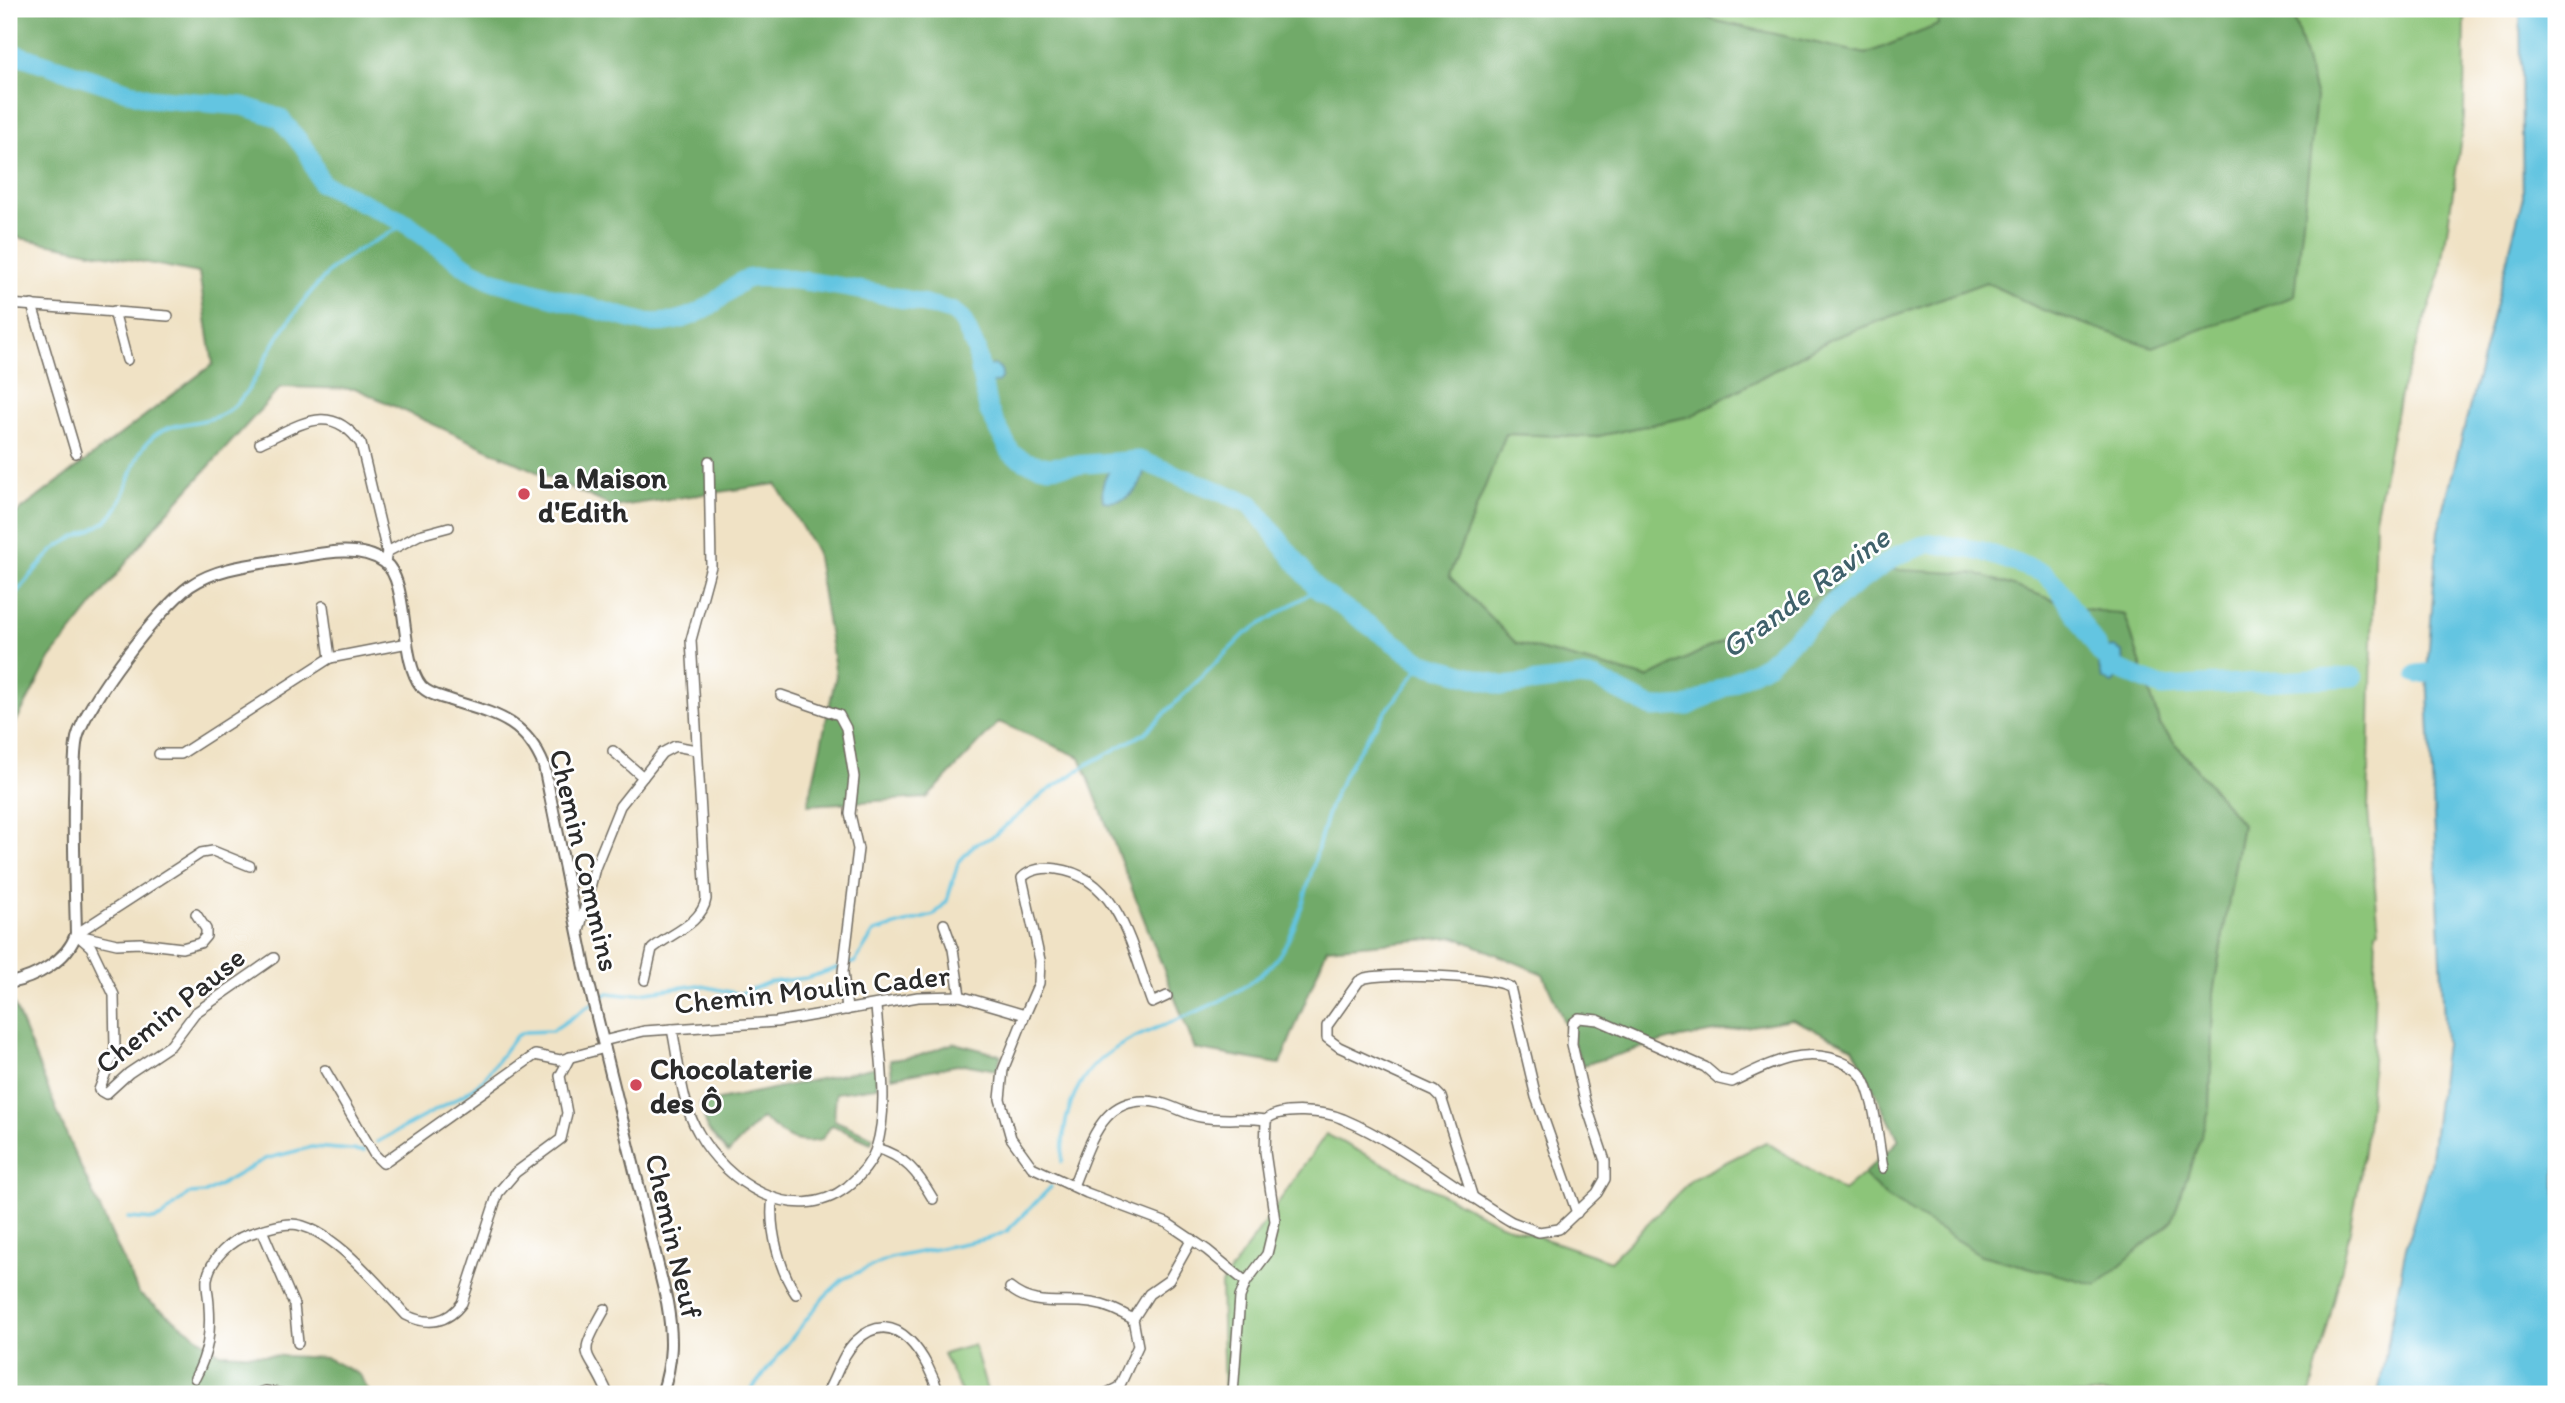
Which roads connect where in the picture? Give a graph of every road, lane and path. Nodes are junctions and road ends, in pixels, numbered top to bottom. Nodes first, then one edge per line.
1 (9, 304) edge
2 (32, 305) junction
3 (114, 311) junction
4 (168, 316) dead end
5 (127, 360) dead end
6 (260, 443) dead end
7 (76, 453) dead end
8 (709, 461) dead end
9 (449, 527) dead end
10 (386, 557) junction
11 (323, 606) dead end
12 (408, 643) junction
13 (330, 658) junction
14 (781, 695) dead end
15 (696, 750) junction
16 (613, 751) dead end
17 (159, 754) dead end
18 (643, 776) junction
19 (250, 866) dead end
20 (196, 914) dead end
21 (944, 924) dead end
22 (579, 932) junction
23 (76, 934) junction
24 (274, 958) dead end
25 (645, 980) dead end
26 (9, 983) edge
27 (960, 996) junction
28 (1167, 996) dead end
29 (876, 1006) junction
30 (847, 1010) junction
31 (1025, 1015) junction
32 (671, 1029) junction
33 (604, 1044) junction
34 (570, 1057) junction
35 (325, 1070) dead end
36 (1266, 1121) junction
37 (876, 1148) junction
38 (1883, 1168) dead end
39 (1073, 1186) junction
40 (773, 1198) junction
41 (1473, 1198) junction
42 (933, 1199) dead end
43 (1577, 1213) junction
44 (262, 1230) junction
45 (1192, 1239) junction
46 (1246, 1282) junction
47 (1010, 1288) dead end
48 (796, 1294) dead end
49 (605, 1308) dead end
50 (1133, 1319) junction
51 (298, 1343) dead end
52 (195, 1378) dead end
53 (256, 1394) edge
54 (284, 1394) edge
55 (608, 1394) edge
56 (662, 1394) edge
57 (826, 1394) edge
58 (939, 1394) edge
59 (1105, 1394) edge
60 (1233, 1394) edge

1 - 2 street
2 - 3 street
2 - 7 street
3 - 4 street
3 - 5 street
6 - 10 street, Chemin Commins
8 - 15 street
9 - 10 street
10 - 12 street, Chemin Commins
10 - 23 street
11 - 13 street
12 - 13 street
12 - 22 street, Chemin Commins
13 - 17 street
14 - 30 street
15 - 18 street
15 - 25 street
16 - 18 street
18 - 22 street
19 - 23 street
20 - 23 street
21 - 27 street
22 - 33 street, Chemin Commins
23 - 24 street, Chemin Pause
23 - 26 street
27 - 29 street, Chemin Moulin Cader
27 - 31 street, Chemin Moulin Cader
28 - 31 street
29 - 30 street, Chemin Moulin Cader
29 - 37 street
30 - 32 street, Chemin Moulin Cader
31 - 39 street
32 - 33 street, Chemin Moulin Cader
32 - 40 street
33 - 34 street, Chemin Moulin Cader
33 - 56 street, Chemin Neuf
34 - 35 street, Chemin Moulin Cader
34 - 44 street
36 - 39 street
36 - 41 street
36 - 46 street
37 - 40 street
37 - 42 street
38 - 43 street
39 - 45 street
40 - 48 street
41 - 43 street
41 - 43 street
44 - 51 street
44 - 52 street
45 - 46 street
45 - 50 street
46 - 60 street
47 - 50 street
49 - 55 street
50 - 59 street
53 - 54 street
57 - 58 street

